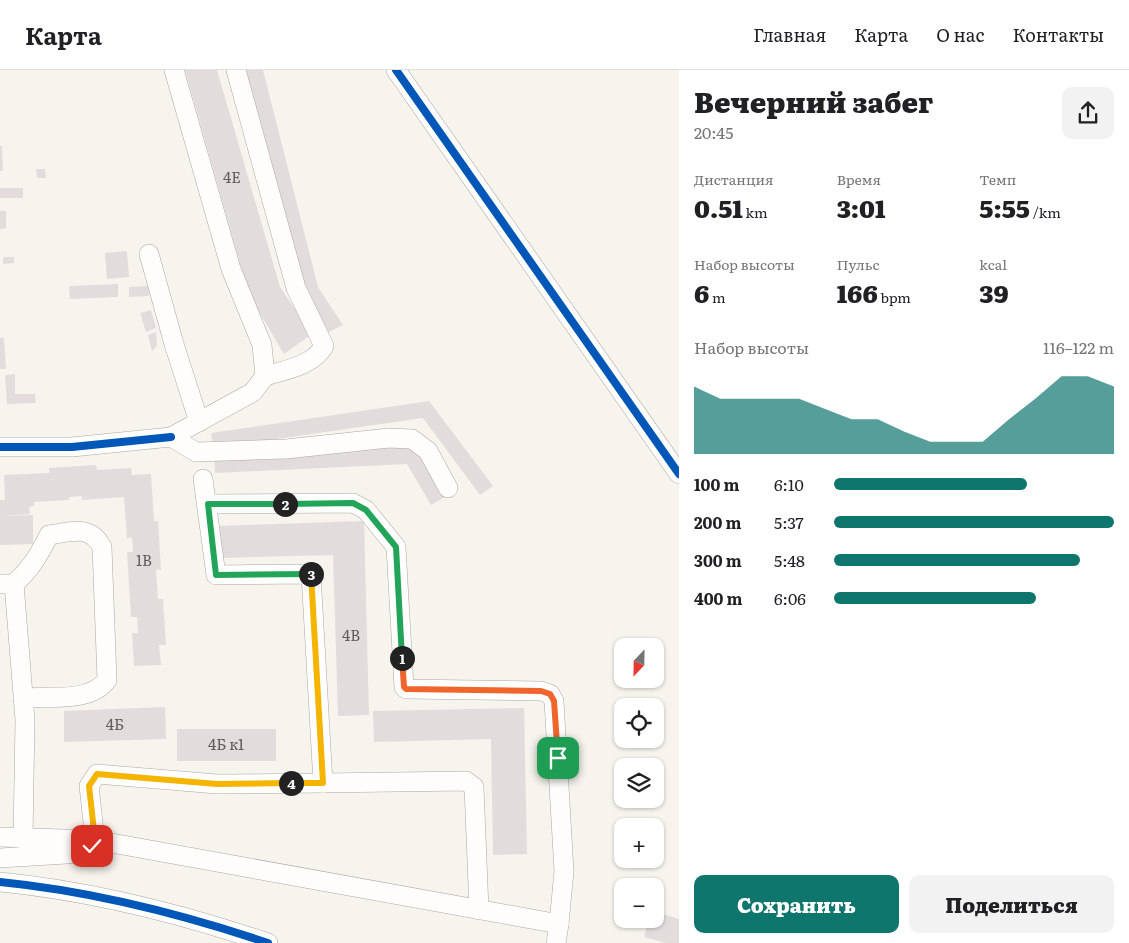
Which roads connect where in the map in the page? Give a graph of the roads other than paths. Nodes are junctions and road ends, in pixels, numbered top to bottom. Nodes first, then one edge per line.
1 (174, 70) edge
2 (236, 70) edge
3 (396, 70) edge
4 (149, 254) dead end
5 (265, 376) junction
6 (199, 422) junction
7 (171, 437) junction
8 (0, 447) edge
9 (679, 474) edge
10 (203, 480) dead end
11 (448, 488) dead end
12 (208, 504) junction
13 (7, 584) edge
14 (23, 698) junction
15 (323, 783) junction
16 (0, 837) edge
17 (23, 839) junction
18 (95, 840) junction
19 (3, 853) edge
20 (0, 882) edge
21 (29, 885) junction
22 (478, 910) junction
23 (559, 924) junction
24 (268, 943) edge
25 (556, 943) edge

1 - 5 street
2 - 5 street
3 - 9 street
4 - 6 street
5 - 6 street
6 - 7 street
7 - 8 street
7 - 11 street
10 - 12 street
12 - 15 street
12 - 23 street
13 - 14 street
13 - 14 street
14 - 17 street
15 - 18 street
15 - 22 street
16 - 17 street
17 - 18 street
18 - 19 street
18 - 22 street
19 - 21 street
20 - 21 street
21 - 24 street
22 - 23 street
23 - 25 street

